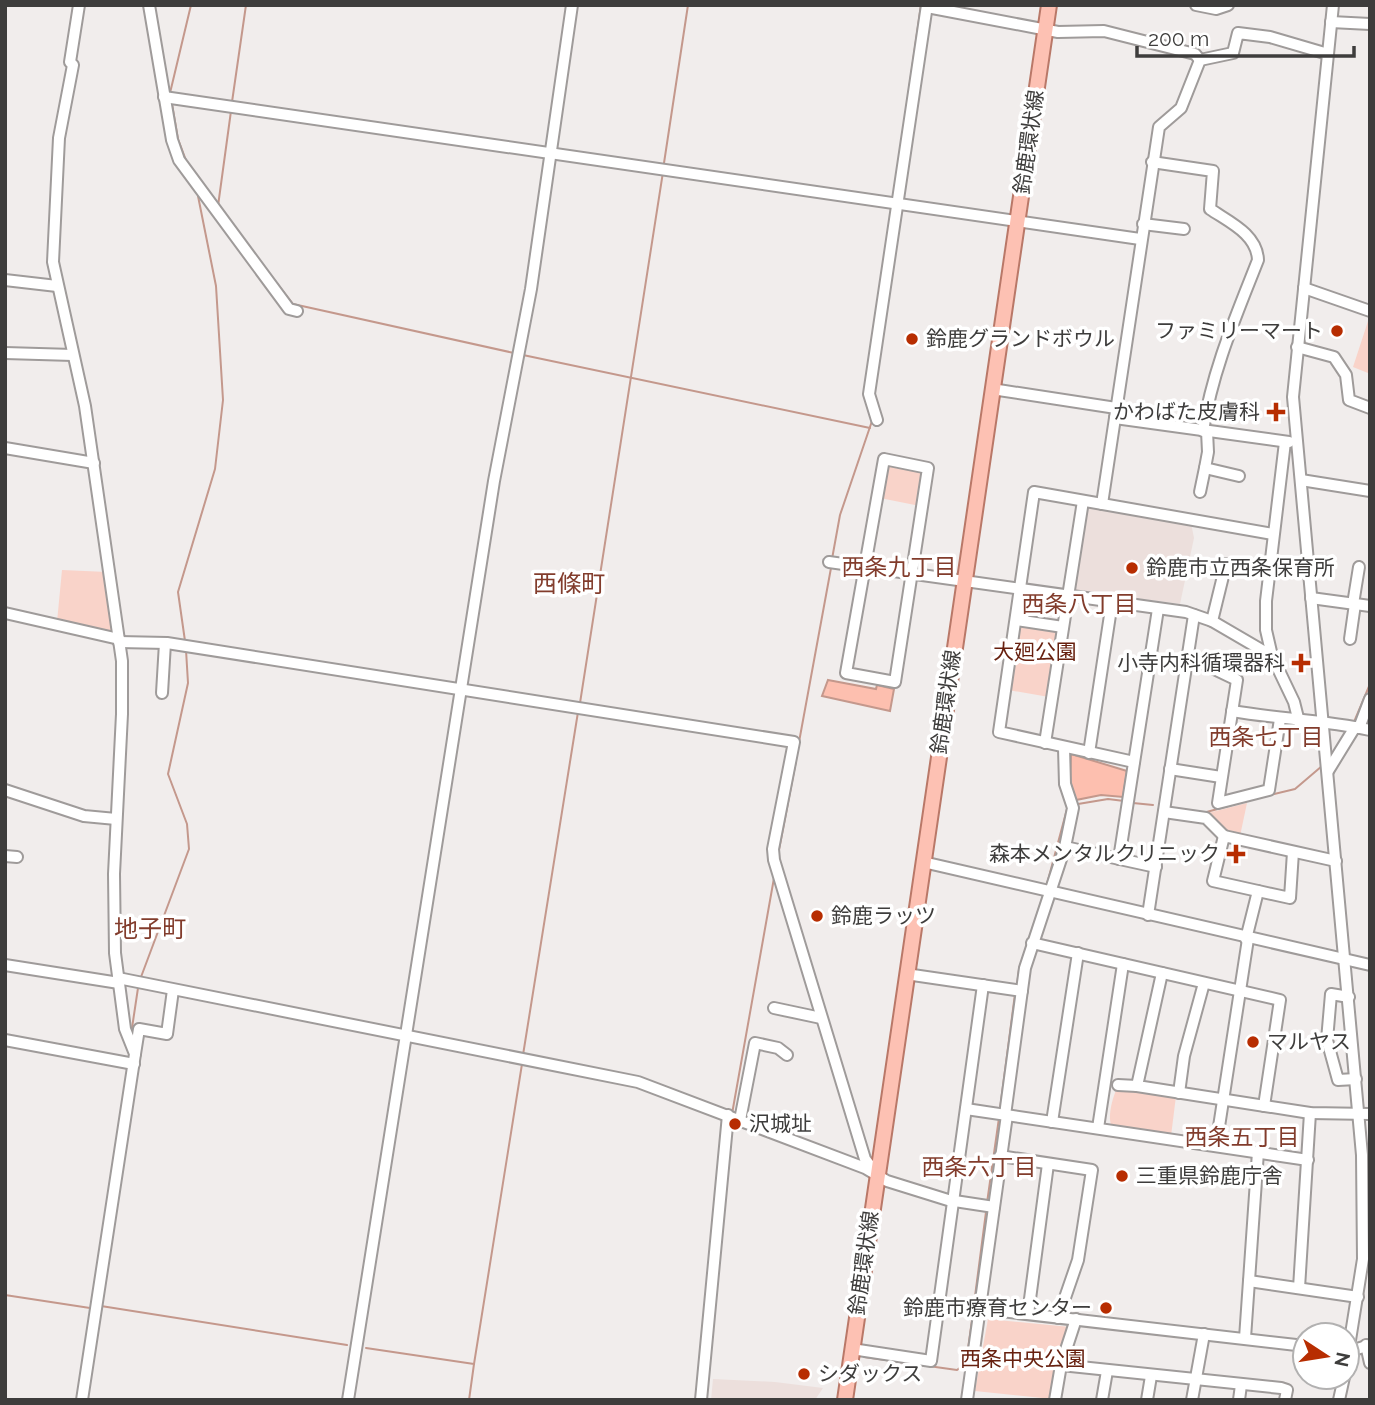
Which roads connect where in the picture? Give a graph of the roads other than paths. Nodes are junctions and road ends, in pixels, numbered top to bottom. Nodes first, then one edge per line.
1 (79, 5) edge
2 (149, 5) edge
3 (572, 5) edge
4 (1049, 5) edge
5 (1196, 5) edge
6 (1228, 5) edge
7 (1333, 5) edge
8 (927, 6) edge
9 (1331, 22) junction
10 (1370, 24) edge
11 (1045, 30) junction
12 (1328, 54) junction
13 (1200, 60) junction
14 (164, 97) junction
15 (551, 153) junction
16 (1152, 162) junction
17 (893, 204) junction
18 (1017, 222) junction
19 (1143, 224) junction
20 (1184, 229) dead end
21 (1140, 239) junction
22 (5, 280) edge
23 (57, 286) junction
24 (1304, 288) junction
25 (1370, 310) edge
26 (298, 311) dead end
27 (1297, 347) junction
28 (5, 353) edge
29 (73, 355) junction
30 (992, 389) junction
31 (1370, 408) edge
32 (1116, 413) junction
33 (877, 420) dead end
34 (1205, 431) junction
35 (1284, 442) junction
36 (1298, 443) junction
37 (5, 448) edge
38 (94, 463) junction
39 (1205, 468) junction
40 (1239, 476) dead end
41 (1301, 480) junction
42 (1370, 491) edge
43 (1200, 492) dead end
44 (1083, 500) junction
45 (1102, 504) junction
46 (1273, 534) junction
47 (833, 562) dead end
48 (1226, 564) dead end
49 (863, 567) junction
50 (1359, 567) dead end
51 (913, 575) junction
52 (964, 582) junction
53 (1021, 590) junction
54 (1068, 596) junction
55 (1311, 598) junction
56 (1112, 602) junction
57 (1354, 604) junction
58 (1370, 606) edge
59 (1158, 609) junction
60 (5, 613) edge
61 (1194, 615) junction
62 (1016, 620) junction
63 (1212, 621) junction
64 (1063, 627) junction
65 (1350, 639) dead end
66 (119, 641) junction
67 (165, 643) junction
68 (1187, 656) junction
69 (1272, 656) junction
70 (461, 692) junction
71 (162, 693) dead end
72 (1370, 699) edge
73 (1232, 711) junction
74 (1280, 719) junction
75 (1322, 719) junction
76 (1299, 722) junction
77 (1359, 727) edge
78 (1045, 743) junction
79 (1064, 748) junction
80 (1089, 753) junction
81 (1134, 762) junction
82 (1170, 769) junction
83 (1328, 771) junction
84 (1221, 777) junction
85 (5, 790) edge
86 (1164, 812) junction
87 (116, 819) junction
88 (1224, 836) junction
89 (1065, 847) junction
90 (1293, 852) junction
91 (1119, 859) junction
92 (1336, 861) junction
93 (923, 863) junction
94 (1156, 867) junction
95 (1044, 891) junction
96 (1258, 891) junction
97 (1148, 915) junction
98 (1247, 939) junction
99 (1032, 943) junction
100 (1078, 953) junction
101 (1345, 960) junction
102 (1123, 964) junction
103 (1370, 964) edge
104 (5, 965) edge
105 (1162, 973) junction
106 (906, 974) junction
107 (118, 981) junction
108 (1204, 983) junction
109 (983, 985) junction
110 (173, 990) junction
111 (1018, 991) junction
112 (1239, 991) junction
113 (1349, 997) junction
114 (774, 1007) dead end
115 (821, 1018) junction
116 (407, 1036) junction
117 (5, 1040) edge
118 (787, 1055) dead end
119 (132, 1061) junction
120 (1356, 1079) junction
121 (1118, 1085) dead end
122 (1137, 1087) junction
123 (1179, 1093) junction
124 (1223, 1100) junction
125 (1264, 1106) junction
126 (966, 1109) junction
127 (1310, 1113) junction
128 (1002, 1114) junction
129 (1364, 1114) edge
130 (733, 1117) junction
131 (1052, 1122) junction
132 (1098, 1128) junction
133 (1216, 1146) junction
134 (1258, 1152) junction
135 (1000, 1156) junction
136 (1308, 1160) junction
137 (1048, 1164) junction
138 (876, 1173) junction
139 (953, 1201) junction
140 (989, 1206) junction
141 (1366, 1231) edge
142 (1249, 1281) junction
143 (1299, 1288) junction
144 (1358, 1297) junction
145 (939, 1304) junction
146 (976, 1308) junction
147 (1028, 1314) junction
148 (1058, 1318) junction
149 (1076, 1319) junction
150 (1353, 1321) edge
151 (1204, 1334) junction
152 (1245, 1338) junction
153 (1291, 1344) edge
154 (1368, 1345) edge
155 (852, 1349) junction
156 (1370, 1363) edge
157 (1061, 1365) junction
158 (1107, 1371) junction
159 (1151, 1376) junction
160 (1196, 1380) junction
161 (1241, 1385) junction
162 (82, 1400) edge
163 (348, 1400) edge
164 (701, 1400) edge
165 (845, 1400) edge
166 (967, 1400) edge
167 (1055, 1400) edge
168 (1102, 1400) edge
169 (1147, 1400) edge
170 (1192, 1400) edge
171 (1238, 1400) edge
172 (1285, 1400) edge

1 - 23 street
2 - 14 street
3 - 15 street
4 - 11 main road, 鈴鹿環状線
5 - 6 street
7 - 9 street
8 - 11 street
8 - 17 street
9 - 10 street
9 - 12 street
11 - 13 street
11 - 18 main road, 鈴鹿環状線
12 - 13 street
12 - 24 street
13 - 16 street
14 - 15 street
14 - 26 street
15 - 17 street
15 - 70 street
16 - 19 street
16 - 34 street
17 - 18 street
17 - 33 street
18 - 21 street
18 - 30 main road, 鈴鹿環状線
19 - 20 street
19 - 21 street
21 - 32 street
22 - 23 street
23 - 29 street
24 - 25 street
24 - 27 street
27 - 31 street
27 - 36 street
28 - 29 street
29 - 38 street
30 - 32 street
30 - 52 main road, 鈴鹿環状線
32 - 34 street
32 - 45 street
34 - 35 street
34 - 39 street
35 - 36 street
35 - 46 street
36 - 41 street
37 - 38 street
38 - 66 street
39 - 40 street
39 - 43 street
41 - 42 street
41 - 55 street
44 - 45 street
44 - 53 street
44 - 54 street
45 - 46 street
46 - 69 street
47 - 49 street
48 - 63 street
49 - 51 street
49 - 51 street
49 - 51 street
50 - 57 street
51 - 52 street
52 - 53 street
52 - 93 main road, 鈴鹿環状線
53 - 54 street
53 - 62 street
54 - 56 street
54 - 64 street
55 - 57 street
55 - 75 street
56 - 59 street
56 - 80 street
57 - 58 street
57 - 65 street
59 - 61 street
59 - 81 street
60 - 66 street
61 - 63 street
61 - 68 street
62 - 64 street
62 - 78 street
63 - 69 street
64 - 78 street
66 - 67 street
66 - 87 street
67 - 70 street
67 - 71 street
68 - 73 street
68 - 82 street
69 - 76 street
70 - 115 street
70 - 116 street
72 - 77 street
73 - 74 street
73 - 84 street
74 - 76 street
74 - 84 street
75 - 76 street
75 - 77 street
75 - 83 street
77 - 83 street
78 - 79 street
79 - 80 street
79 - 89 street
80 - 81 street
81 - 91 street
82 - 84 street
82 - 86 street
83 - 92 street
85 - 87 street
86 - 88 street
86 - 94 street
87 - 107 street
88 - 90 street
88 - 96 street
89 - 91 street
89 - 95 street
90 - 92 street
90 - 96 street
91 - 94 street
92 - 101 street
93 - 95 street
93 - 106 main road, 鈴鹿環状線
94 - 97 street
95 - 97 street
95 - 99 street
96 - 98 street
97 - 98 street
98 - 101 street
98 - 112 street
99 - 100 street
99 - 111 street
100 - 102 street
100 - 131 street
101 - 103 street
101 - 113 street
102 - 105 street
102 - 132 street
104 - 107 street
105 - 108 street
105 - 122 street
106 - 109 street
106 - 138 main road, 鈴鹿環状線
107 - 110 street
107 - 119 street
108 - 112 street
108 - 123 street
109 - 111 street
109 - 126 street
110 - 116 street
110 - 119 street
111 - 128 street
112 - 124 street
112 - 125 street
113 - 120 street
113 - 120 street
114 - 115 street
115 - 138 street
116 - 130 street
116 - 163 street
117 - 119 street
118 - 130 street
119 - 162 street
120 - 129 street
121 - 122 street
122 - 123 street
123 - 124 street
124 - 125 street
124 - 133 street
125 - 127 street
126 - 128 street
126 - 139 street
127 - 129 street
127 - 136 street
128 - 131 street
128 - 135 street
129 - 141 street
130 - 138 street
130 - 164 street
131 - 132 street
132 - 133 street
133 - 134 street
134 - 136 street
134 - 142 street
135 - 137 street
135 - 140 street
136 - 143 street
137 - 147 street
137 - 148 street
138 - 139 street
138 - 155 main road, 鈴鹿環状線
139 - 140 street
139 - 145 street
140 - 146 street
141 - 144 street
142 - 143 street
142 - 152 street
143 - 144 street
144 - 150 street
145 - 146 street
145 - 155 street
146 - 147 street
146 - 166 street
147 - 148 street
148 - 149 street
149 - 151 street
149 - 157 street
151 - 152 street
151 - 160 street
152 - 153 street
154 - 156 street
155 - 165 main road, 鈴鹿環状線
157 - 158 street
157 - 167 street
158 - 159 street
158 - 168 street
159 - 160 street
159 - 169 street
160 - 161 street
160 - 170 street
161 - 171 street
161 - 172 street

